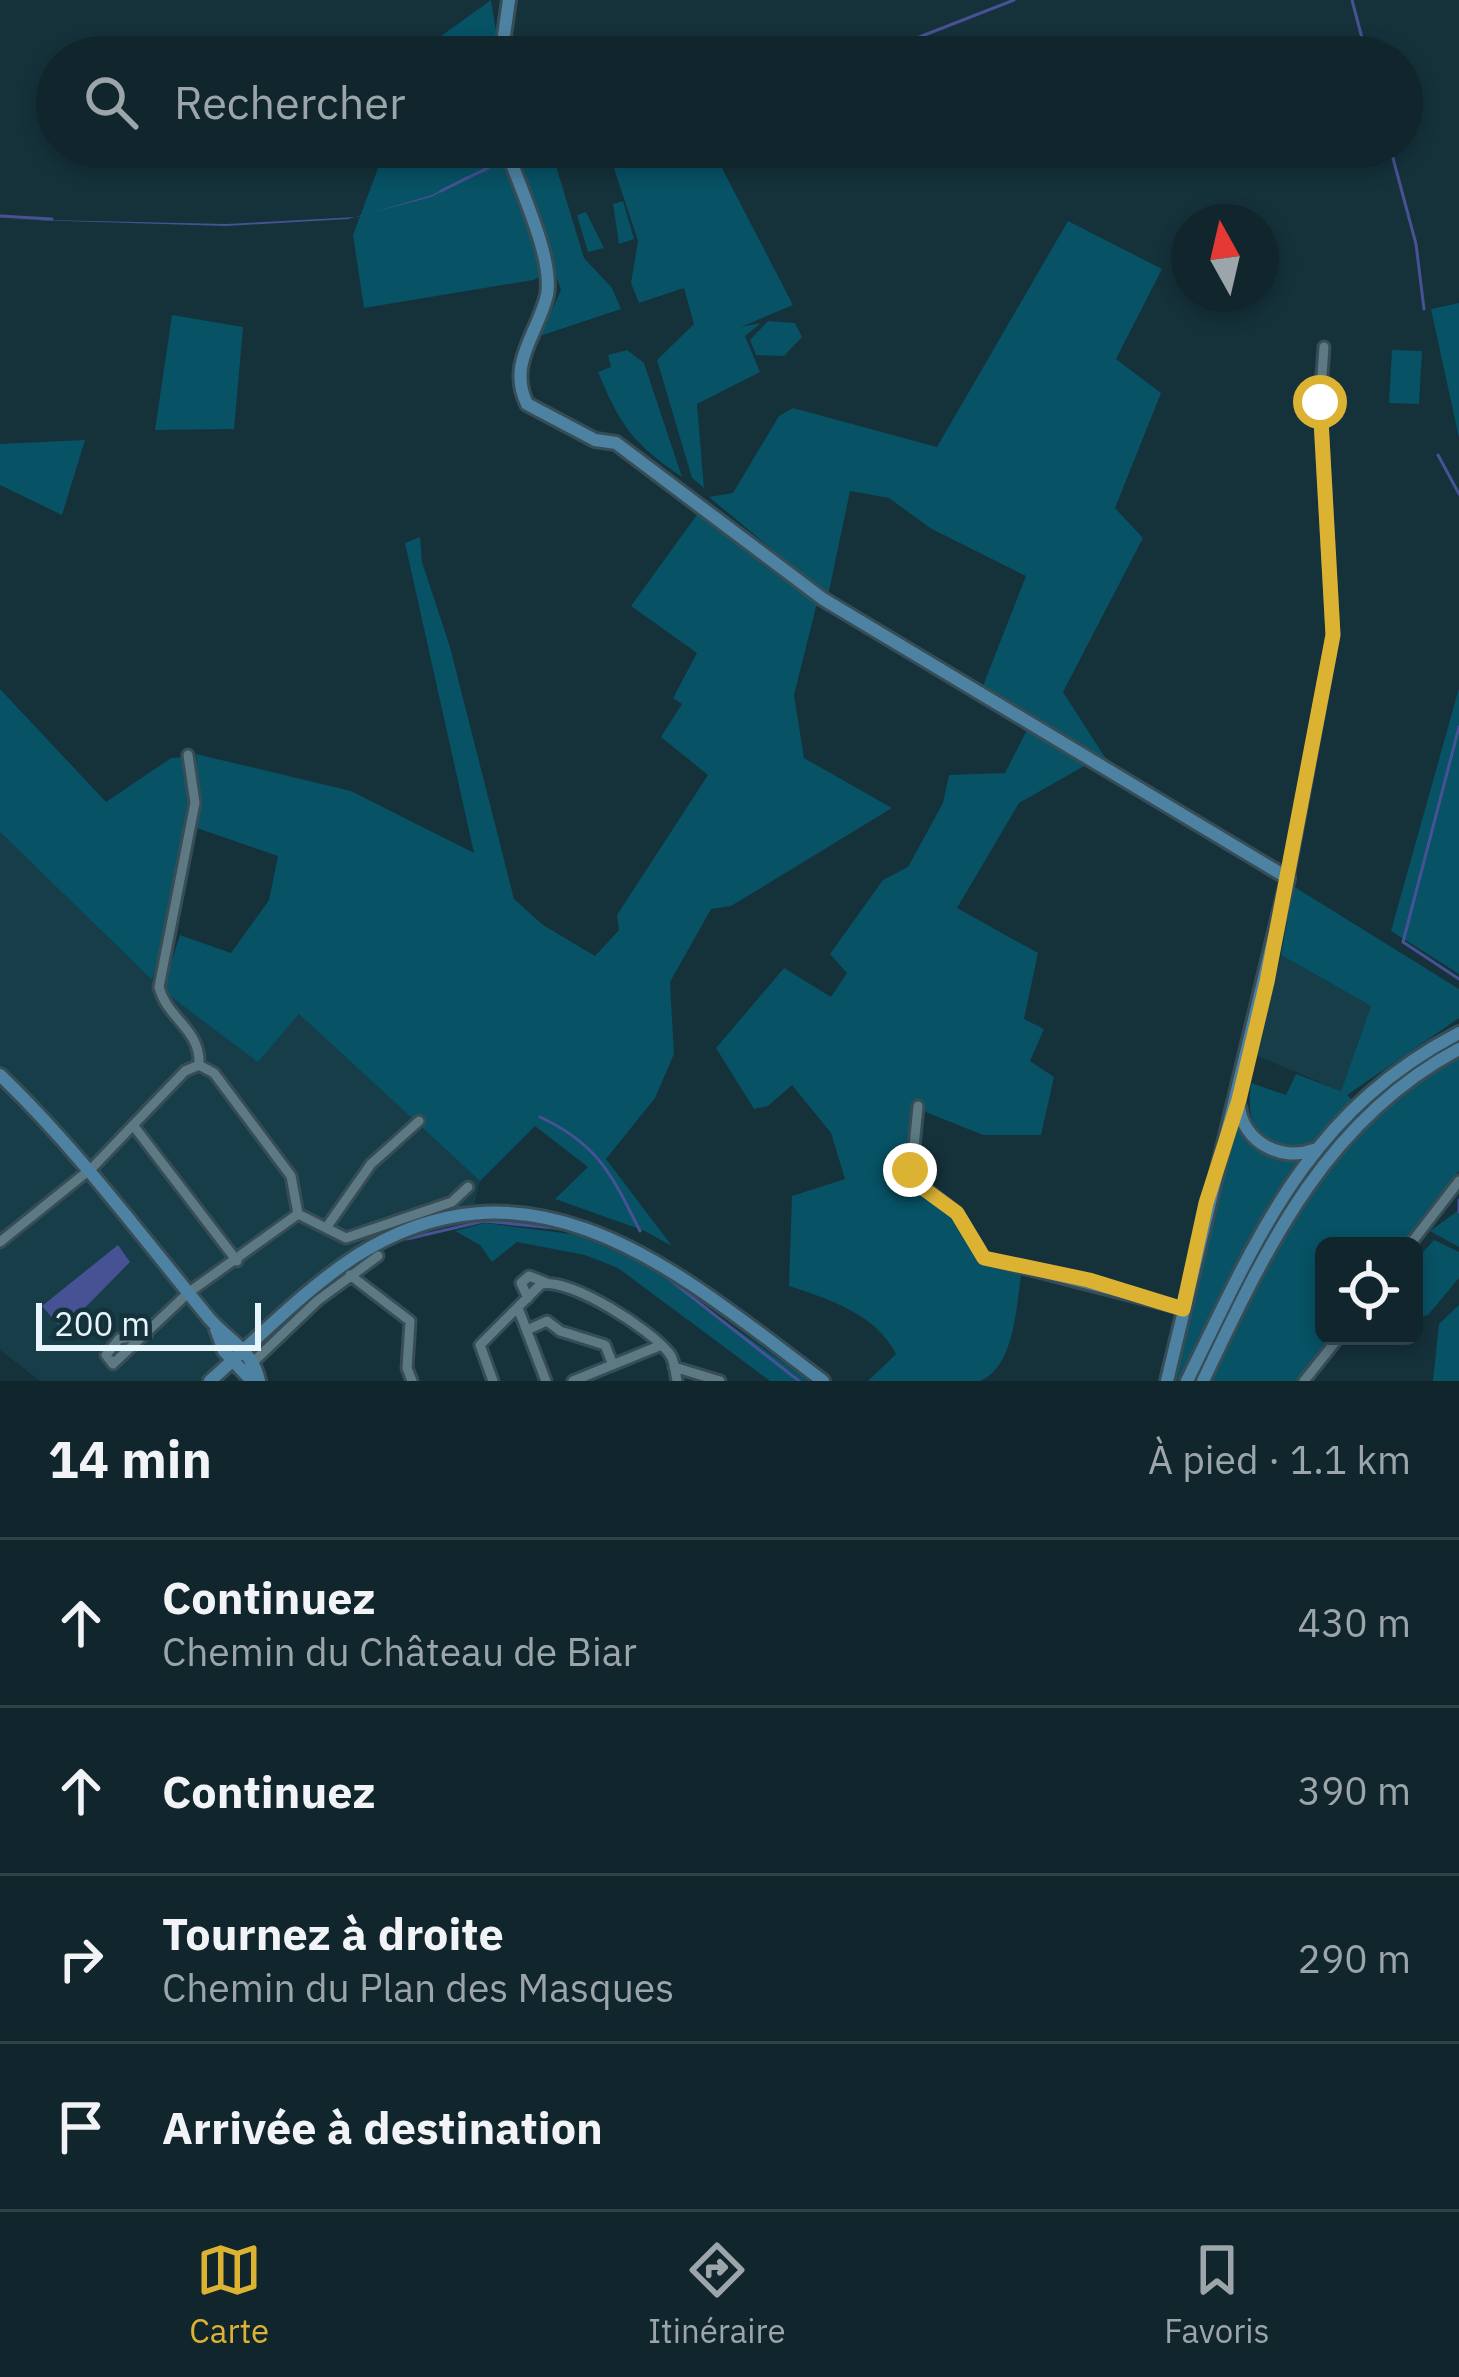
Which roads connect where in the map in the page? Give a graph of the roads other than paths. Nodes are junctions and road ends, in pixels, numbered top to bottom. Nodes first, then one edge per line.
1 (509, 0) edge
2 (504, 36) edge
3 (513, 168) edge
4 (1324, 347) dead end
5 (188, 755) dead end
6 (1288, 878) junction
7 (1459, 1033) edge
8 (1459, 1048) edge
9 (199, 1065) junction
10 (0, 1075) edge
11 (918, 1106) dead end
12 (419, 1120) dead end
13 (1235, 1124) junction
14 (133, 1125) junction
15 (1314, 1150) junction
16 (89, 1170) junction
17 (1459, 1181) edge
18 (468, 1187) dead end
19 (298, 1214) junction
20 (326, 1228) junction
21 (1416, 1237) edge
22 (0, 1242) edge
23 (378, 1256) dead end
24 (237, 1261) junction
25 (350, 1275) junction
26 (188, 1293) junction
27 (518, 1308) junction
28 (1183, 1309) junction
29 (526, 1330) junction
30 (147, 1334) dead end
31 (1333, 1345) edge
32 (659, 1346) junction
33 (612, 1365) junction
34 (674, 1366) junction
35 (248, 1368) edge
36 (210, 1381) edge
37 (412, 1381) edge
38 (493, 1381) edge
39 (546, 1381) edge
40 (573, 1381) edge
41 (616, 1381) edge
42 (676, 1381) edge
43 (720, 1381) edge
44 (823, 1381) edge
45 (1167, 1381) edge
46 (1187, 1381) edge
47 (1203, 1381) edge
48 (1304, 1381) edge

1 - 2 street
3 - 6 street
4 - 6 street
5 - 9 street
6 - 13 street
7 - 15 street
8 - 47 street
9 - 14 street
9 - 19 street
10 - 16 street
11 - 28 street
12 - 20 street
13 - 15 street
13 - 28 street
14 - 16 street
14 - 24 street
15 - 46 street
16 - 22 street
16 - 26 street
17 - 21 street
18 - 20 street
19 - 20 street
19 - 24 street
23 - 25 street
24 - 26 street
25 - 35 street
25 - 37 street
26 - 30 street
26 - 35 street
27 - 29 street
27 - 32 street
27 - 38 street
28 - 45 street
29 - 33 street
29 - 39 street
31 - 48 street
32 - 33 street
32 - 34 street
33 - 40 street
33 - 41 street
34 - 42 street
34 - 43 street
35 - 36 street
35 - 44 street

